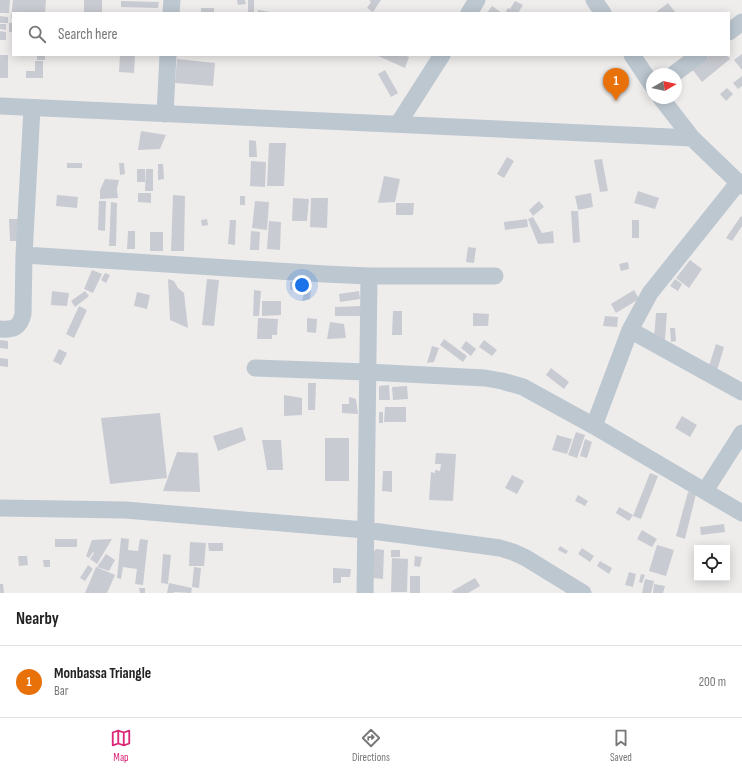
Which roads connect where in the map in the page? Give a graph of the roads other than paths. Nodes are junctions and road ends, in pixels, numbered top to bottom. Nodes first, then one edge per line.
1 (172, 0) edge
2 (477, 0) edge
3 (594, 0) edge
4 (171, 12) edge
5 (470, 12) edge
6 (602, 12) edge
7 (742, 22) edge
8 (730, 31) edge
9 (168, 56) edge
10 (441, 56) edge
11 (633, 56) edge
12 (698, 56) edge
13 (682, 68) edge
14 (646, 76) edge
15 (666, 104) edge
16 (0, 106) edge
17 (32, 108) junction
18 (165, 114) junction
19 (398, 124) junction
20 (692, 138) junction
21 (740, 185) edge
22 (24, 255) junction
23 (369, 276) junction
24 (495, 276) dead end
25 (0, 329) edge
26 (630, 330) junction
27 (255, 368) dead end
28 (367, 372) junction
29 (742, 392) edge
30 (594, 426) junction
31 (742, 433) edge
32 (705, 491) junction
33 (0, 508) edge
34 (742, 513) edge
35 (365, 530) junction
36 (365, 593) edge
37 (583, 593) edge

1 - 4 street
2 - 5 street
3 - 6 street
7 - 8 street
9 - 18 street
10 - 19 street
11 - 14 street
12 - 13 street
15 - 20 street
16 - 17 street
17 - 18 street
17 - 22 street
18 - 19 street
19 - 20 street
20 - 21 street
21 - 26 street
22 - 23 street
22 - 25 street
23 - 24 street
23 - 28 street
26 - 29 street
26 - 30 street
27 - 28 street
28 - 30 street
28 - 35 street
30 - 32 street
31 - 32 street
32 - 34 street
33 - 35 street
35 - 36 street
35 - 37 street

